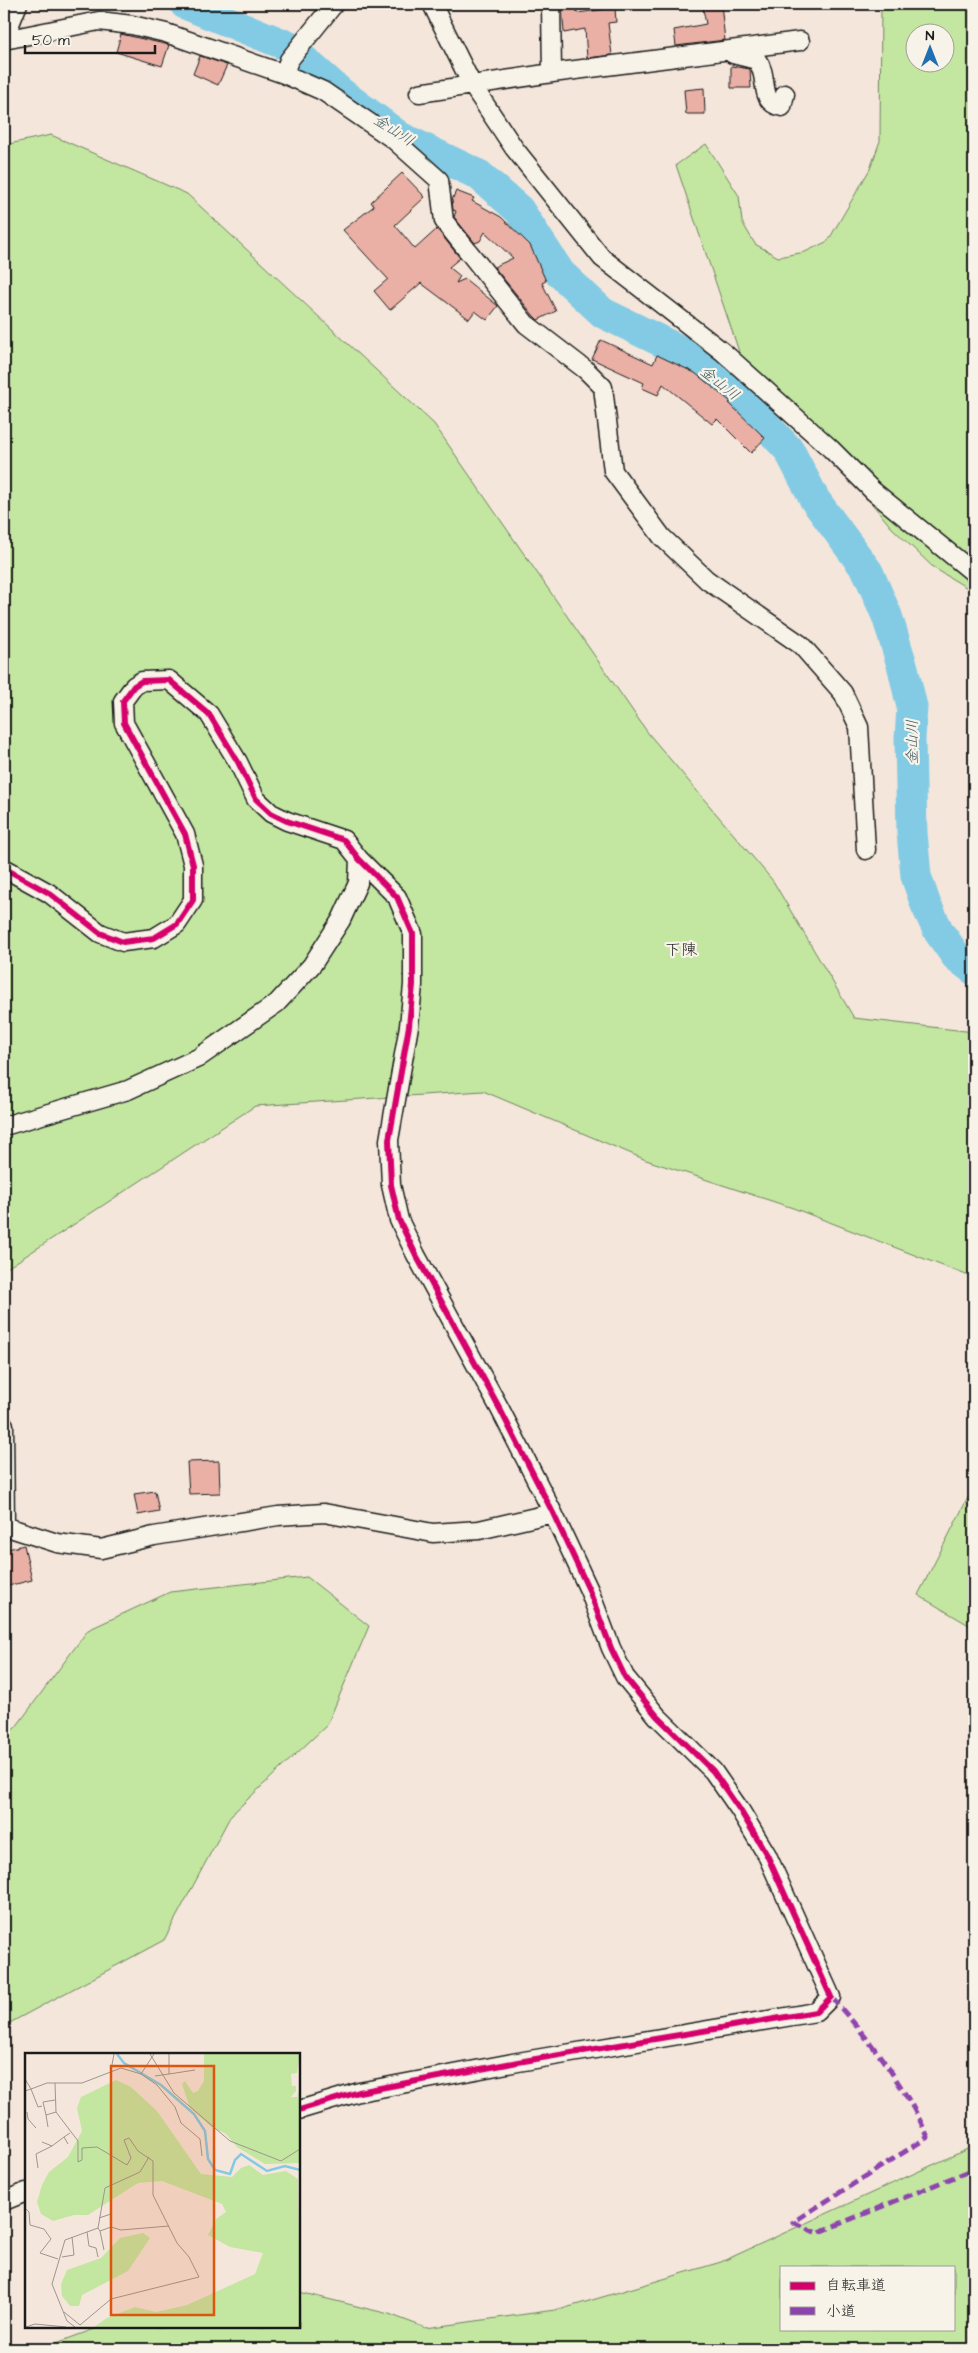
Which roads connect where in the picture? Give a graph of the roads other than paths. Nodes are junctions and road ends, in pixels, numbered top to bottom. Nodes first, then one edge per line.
1 (18, 4) edge
2 (432, 4) edge
3 (551, 4) edge
4 (330, 9) edge
5 (4, 40) edge
6 (800, 41) dead end
7 (722, 51) junction
8 (552, 73) junction
9 (284, 74) junction
10 (472, 85) junction
11 (419, 93) dead end
12 (784, 94) dead end
13 (974, 574) edge
14 (866, 850) dead end
15 (359, 859) junction
16 (4, 868) edge
17 (4, 1126) edge
18 (4, 1425) edge
19 (553, 1513) junction
20 (4, 1525) edge
21 (300, 2110) edge
22 (25, 2192) edge
23 (4, 2200) edge

1 - 5 street
2 - 10 street
3 - 8 street
4 - 9 street
5 - 9 street
6 - 7 street
7 - 8 street
7 - 12 street
8 - 10 street
9 - 14 street
10 - 11 street
10 - 13 street
15 - 16 street
15 - 17 street
15 - 19 street
18 - 20 street
19 - 20 street
19 - 21 street
22 - 23 street

